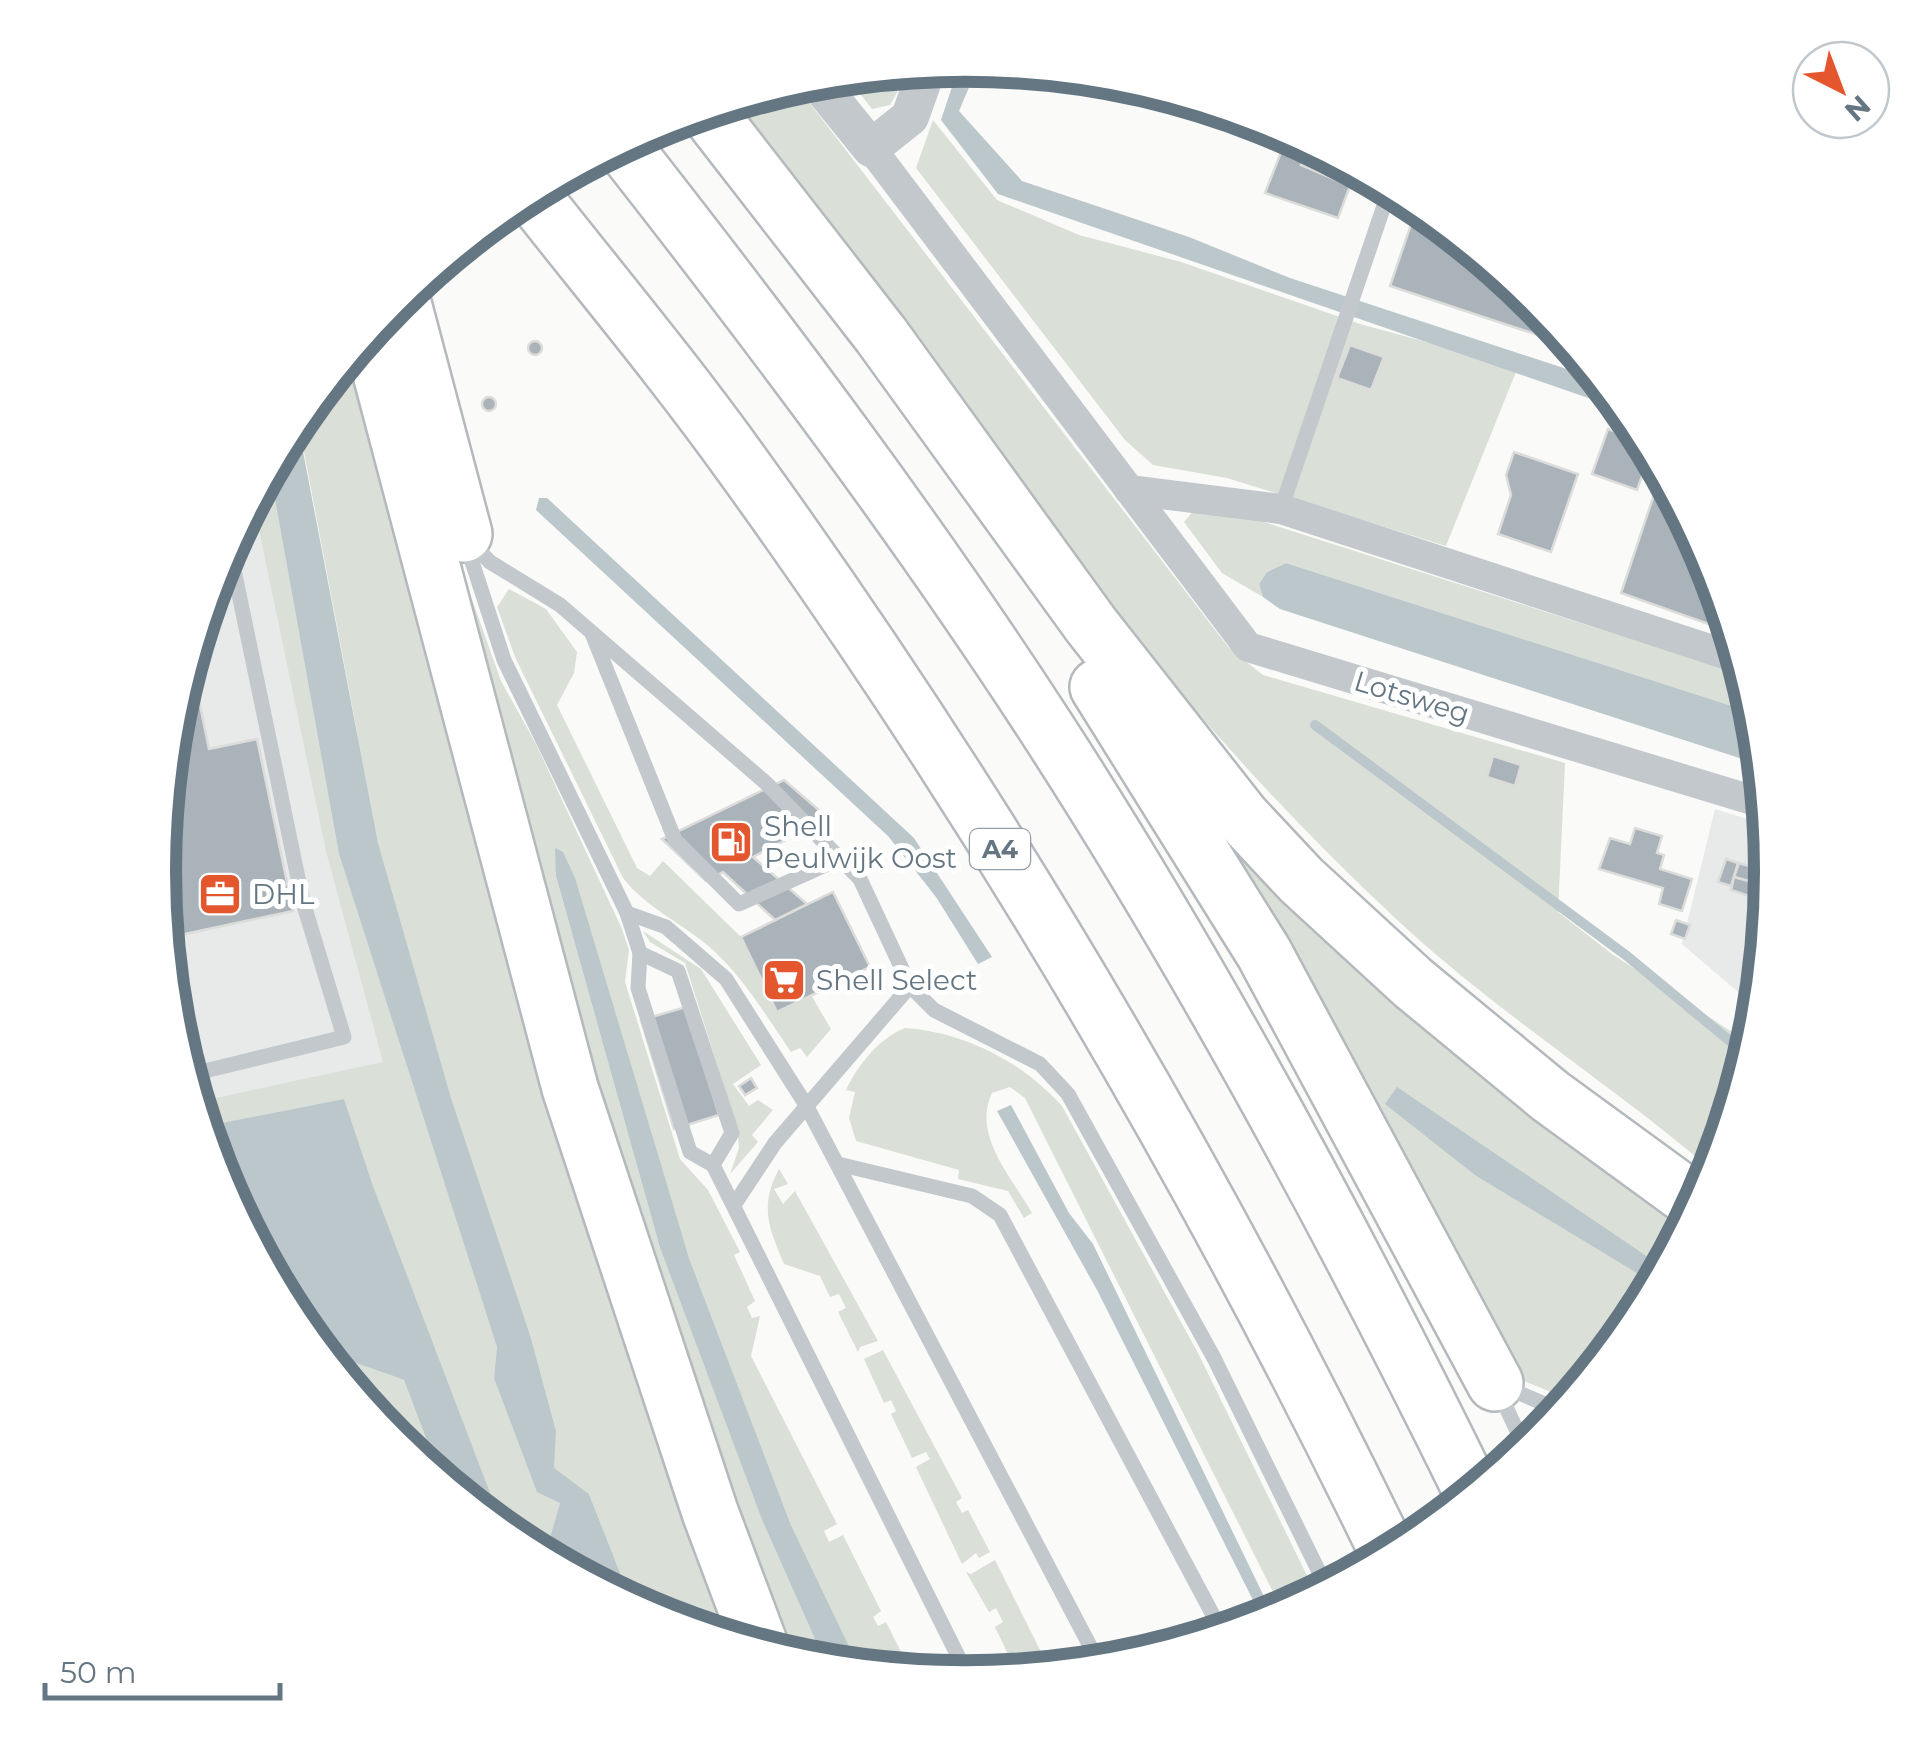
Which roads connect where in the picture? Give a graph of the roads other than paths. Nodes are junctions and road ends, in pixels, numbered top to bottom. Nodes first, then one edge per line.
1 (922, 84) edge
2 (828, 95) edge
3 (716, 123) edge
4 (871, 148) junction
5 (632, 157) edge
6 (1385, 203) edge
7 (541, 207) edge
8 (406, 316) edge
9 (881, 334) junction
10 (374, 349) edge
11 (1128, 490) junction
12 (1281, 509) junction
13 (464, 534) junction
14 (236, 573) edge
15 (591, 632) junction
16 (1724, 654) edge
17 (1751, 800) edge
18 (839, 859) junction
19 (627, 913) junction
20 (640, 953) junction
21 (910, 986) junction
22 (202, 1071) edge
23 (806, 1105) junction
24 (838, 1164) junction
25 (713, 1165) junction
26 (1685, 1194) edge
27 (734, 1205) junction
28 (1495, 1383) junction
29 (1546, 1405) edge
30 (1518, 1434) edge
31 (1466, 1481) edge
32 (1382, 1541) edge
33 (1321, 1575) edge
34 (1216, 1620) edge
35 (755, 1632) edge
36 (1092, 1650) edge
37 (960, 1660) edge

1 - 4 street
2 - 4 street, Lotsweg
3 - 9 highway
4 - 11 street, Lotsweg
5 - 31 highway
6 - 12 lane
7 - 32 highway, A4
8 - 13 highway
9 - 26 highway
9 - 28 highway
10 - 35 highway
11 - 12 street
11 - 17 street, Lotsweg
12 - 16 street
13 - 15 lane
13 - 19 lane
14 - 22 lane
15 - 18 lane
15 - 18 lane
18 - 21 lane
19 - 20 lane
19 - 23 lane
20 - 25 lane
20 - 25 lane
21 - 23 lane
21 - 33 lane
23 - 24 lane
23 - 27 lane
24 - 34 lane
24 - 36 lane
25 - 27 lane
27 - 37 lane
28 - 29 lane
28 - 30 lane

